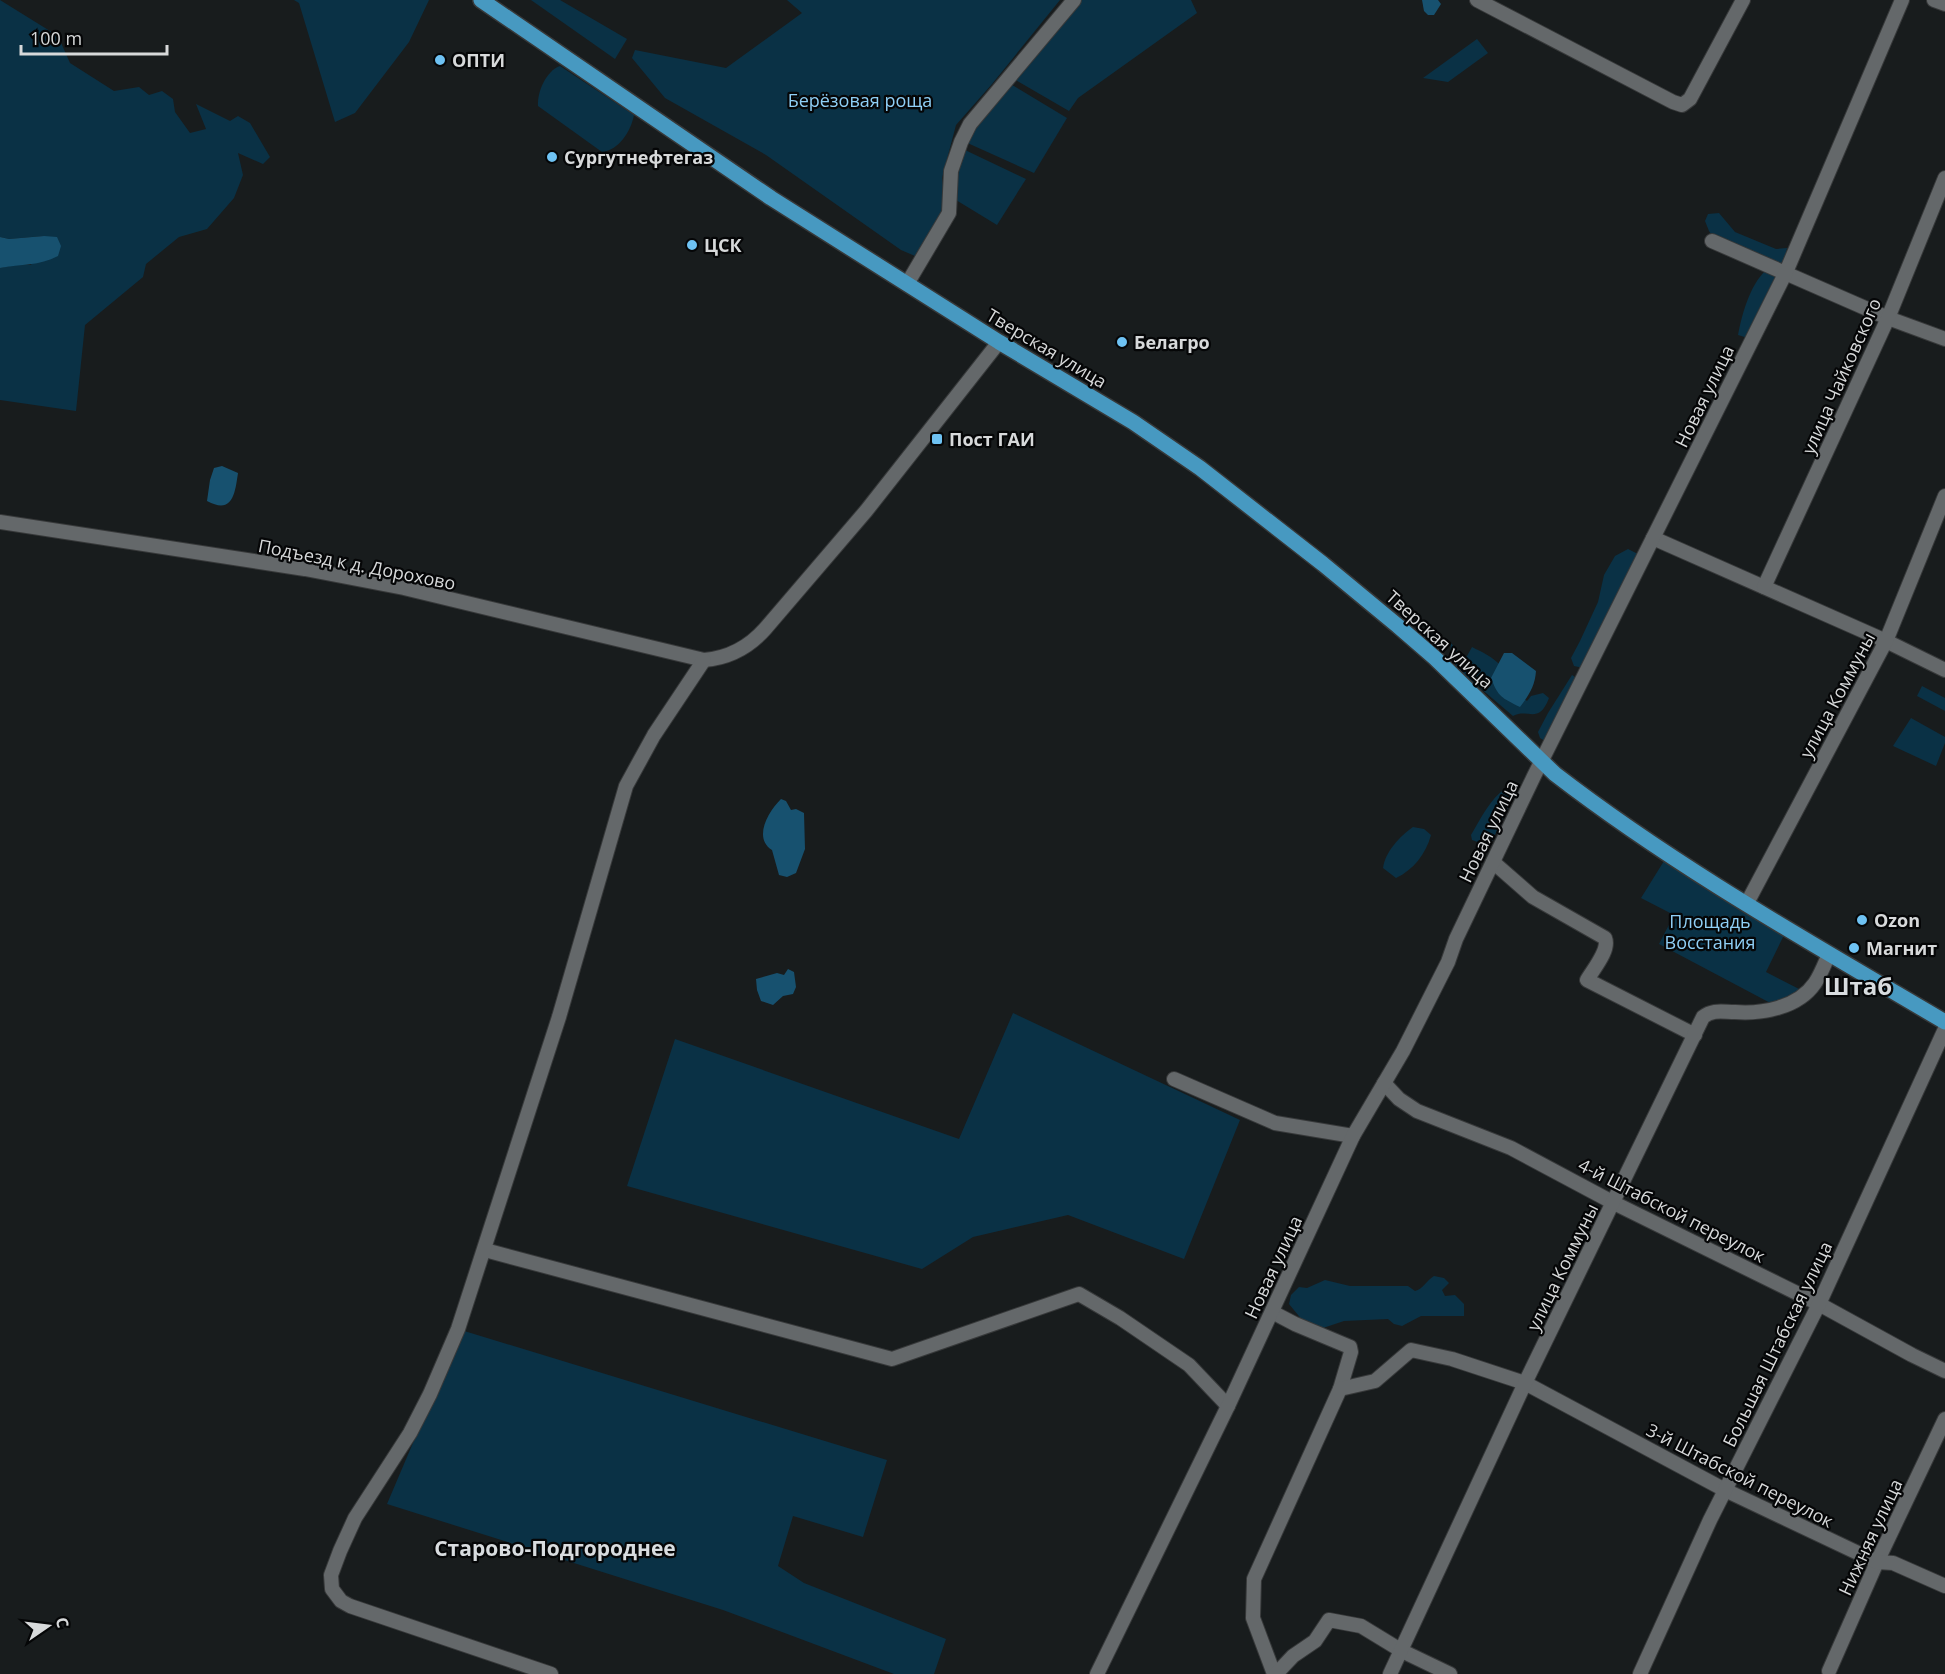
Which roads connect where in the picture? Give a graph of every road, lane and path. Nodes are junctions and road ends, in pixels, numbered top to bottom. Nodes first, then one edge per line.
1 (481, 0) edge
2 (1074, 0) edge
3 (1477, 0) edge
4 (1743, 0) edge
5 (1902, 0) edge
6 (1934, 0) edge
7 (1945, 4) edge
8 (1945, 178) edge
9 (1712, 241) dead end
10 (1786, 272) junction
11 (907, 285) junction
12 (1888, 318) junction
13 (1945, 339) edge
14 (999, 342) junction
15 (1945, 496) edge
16 (0, 522) edge
17 (1653, 538) junction
18 (1764, 587) junction
19 (1886, 641) junction
20 (704, 660) junction
21 (1945, 670) edge
22 (1541, 762) junction
23 (1493, 862) junction
24 (1747, 903) junction
25 (1829, 954) junction
26 (1945, 1022) edge
27 (1945, 1029) edge
28 (1695, 1035) junction
29 (1174, 1079) dead end
30 (1384, 1083) junction
31 (1353, 1136) junction
32 (1614, 1203) junction
33 (484, 1250) junction
34 (1819, 1304) junction
35 (1272, 1312) junction
36 (1945, 1371) edge
37 (1525, 1383) junction
38 (1340, 1389) junction
39 (1228, 1406) junction
40 (1945, 1419) edge
41 (1725, 1490) junction
42 (1877, 1562) junction
43 (1945, 1586) edge
44 (1402, 1651) junction
45 (1829, 1671) dead end
46 (551, 1674) edge
47 (1097, 1674) edge
48 (1275, 1674) edge
49 (1390, 1674) edge
50 (1450, 1674) edge
51 (1640, 1674) edge

1 - 11 main road, Тверская улица
2 - 11 street
3 - 4 street
5 - 10 street, Новая улица
6 - 7 street
8 - 12 street, улица Чайковского
9 - 10 street
10 - 12 street
10 - 17 street, Новая улица
11 - 14 main road, Тверская улица
12 - 13 street
12 - 18 street, улица Чайковского
14 - 20 street
14 - 22 main road, Тверская улица
15 - 19 street, улица Коммуны
16 - 20 street, Подъезд к д. Дорохово
17 - 18 street
17 - 22 street, Новая улица
18 - 19 street
19 - 21 street
19 - 24 street, улица Коммуны
20 - 33 street
22 - 23 street, Новая улица
22 - 24 main road, Тверская улица
23 - 28 street
23 - 30 street, Новая улица
24 - 25 main road, Тверская улица
25 - 26 main road, Тверская улица
25 - 28 street, улица Коммуны
27 - 34 street, Большая Штабская улица
28 - 32 street, улица Коммуны
29 - 31 street
30 - 31 street, Новая улица
30 - 32 street, 4-й Штабской переулок
31 - 35 street, Новая улица
32 - 34 street, 4-й Штабской переулок
32 - 37 street, улица Коммуны
33 - 39 street
33 - 46 street
34 - 36 street, 4-й Штабской переулок
34 - 41 street, Большая Штабская улица
35 - 38 street
35 - 39 street, Новая улица
37 - 38 street, 3-й Штабской переулок
37 - 41 street, 3-й Штабской переулок
37 - 44 street, улица Коммуны
38 - 48 street
39 - 47 street, Новая улица
40 - 42 street, Нижняя улица
41 - 42 street, 3-й Штабской переулок
41 - 51 street, Большая Штабская улица
42 - 43 street, 3-й Штабской переулок
42 - 45 street, Нижняя улица
44 - 48 street
44 - 49 street, улица Коммуны
44 - 50 street

